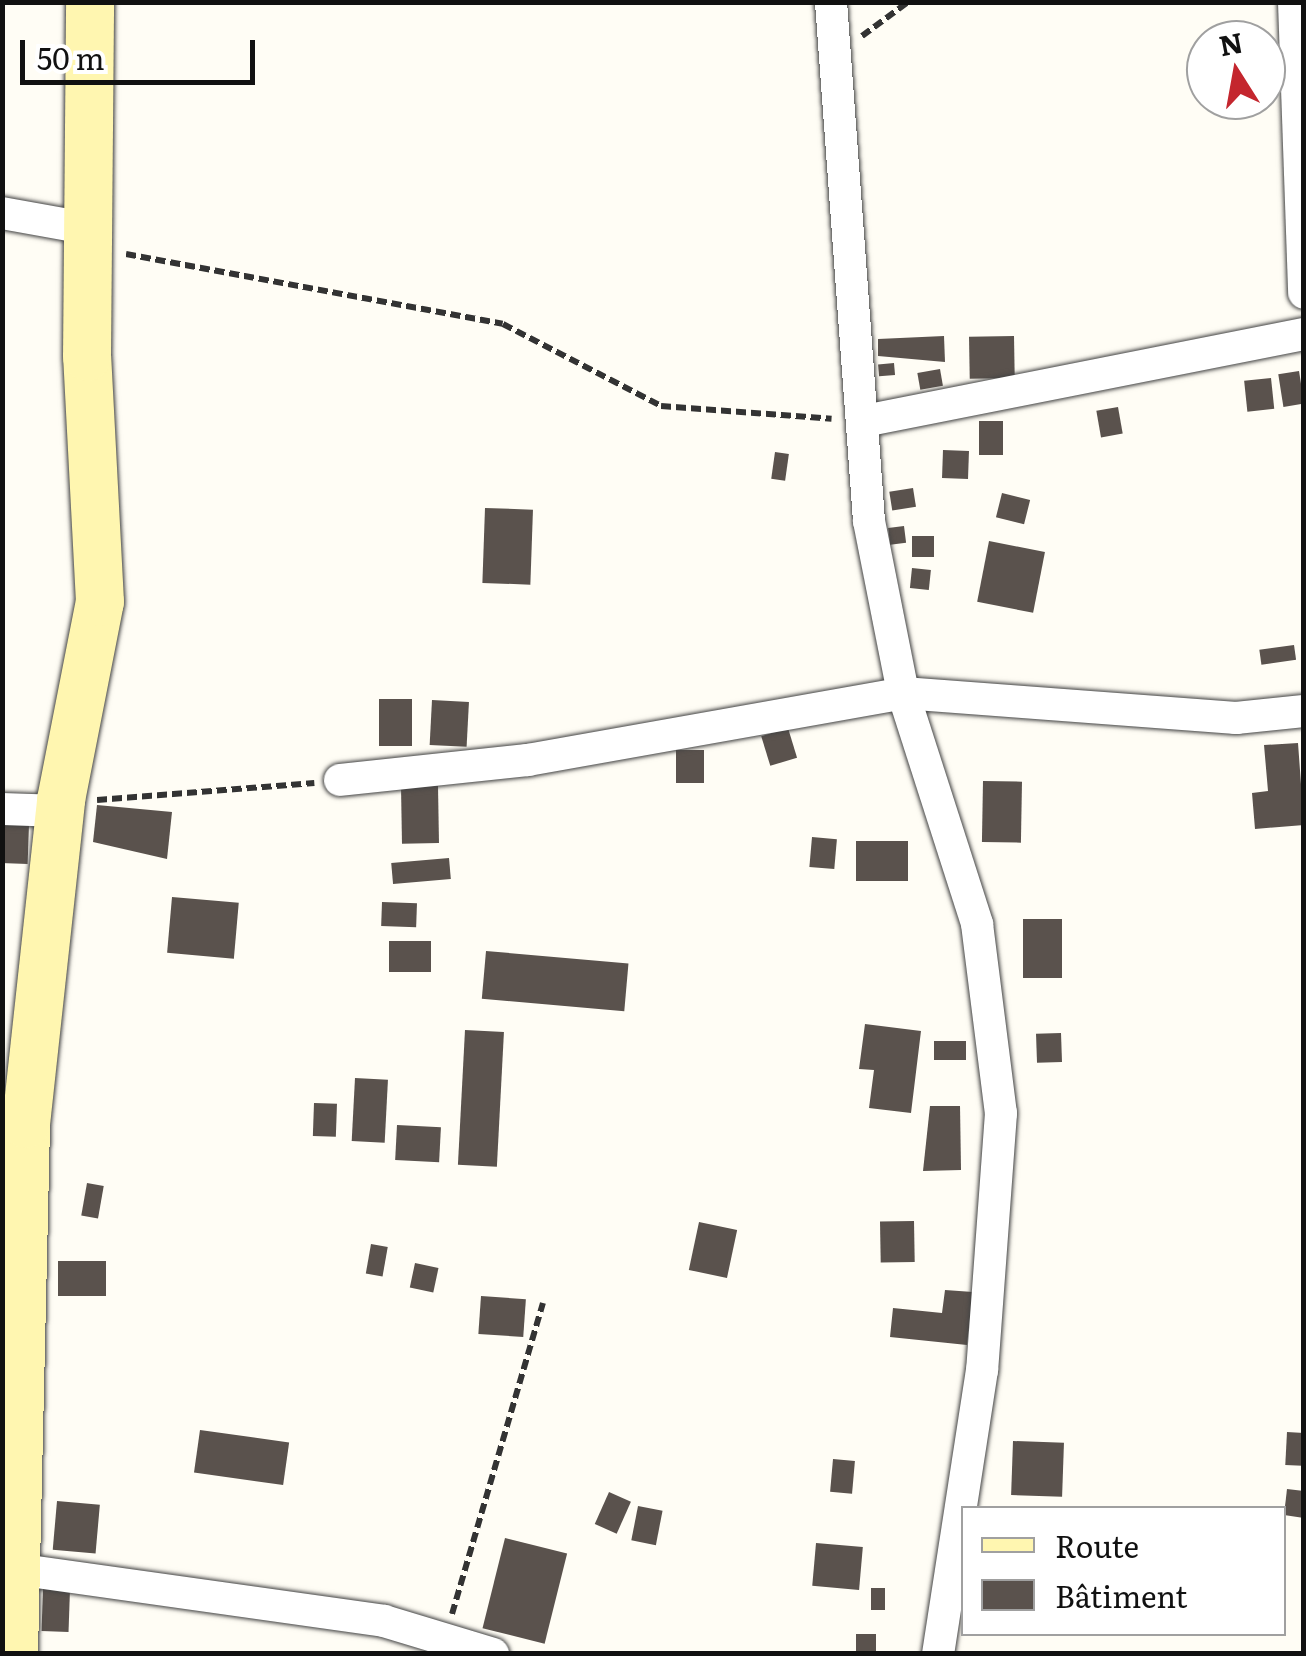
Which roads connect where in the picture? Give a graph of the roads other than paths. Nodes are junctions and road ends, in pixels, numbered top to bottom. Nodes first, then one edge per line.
1 (90, 2) edge
2 (831, 2) edge
3 (1294, 2) edge
4 (2, 213) edge
5 (91, 238) junction
6 (1304, 294) edge
7 (1304, 334) edge
8 (864, 421) junction
9 (904, 694) junction
10 (1304, 711) edge
11 (340, 780) road end
12 (60, 806) junction
13 (2, 810) edge
14 (15, 1569) junction
15 (14, 1654) edge
16 (493, 1654) edge
17 (938, 1654) edge

1 - 5 street
2 - 8 street
3 - 6 street
4 - 5 street
5 - 12 street
7 - 8 street
8 - 9 street
9 - 10 street
9 - 11 street
9 - 17 street
12 - 13 street
12 - 14 street
14 - 15 street
14 - 16 street

